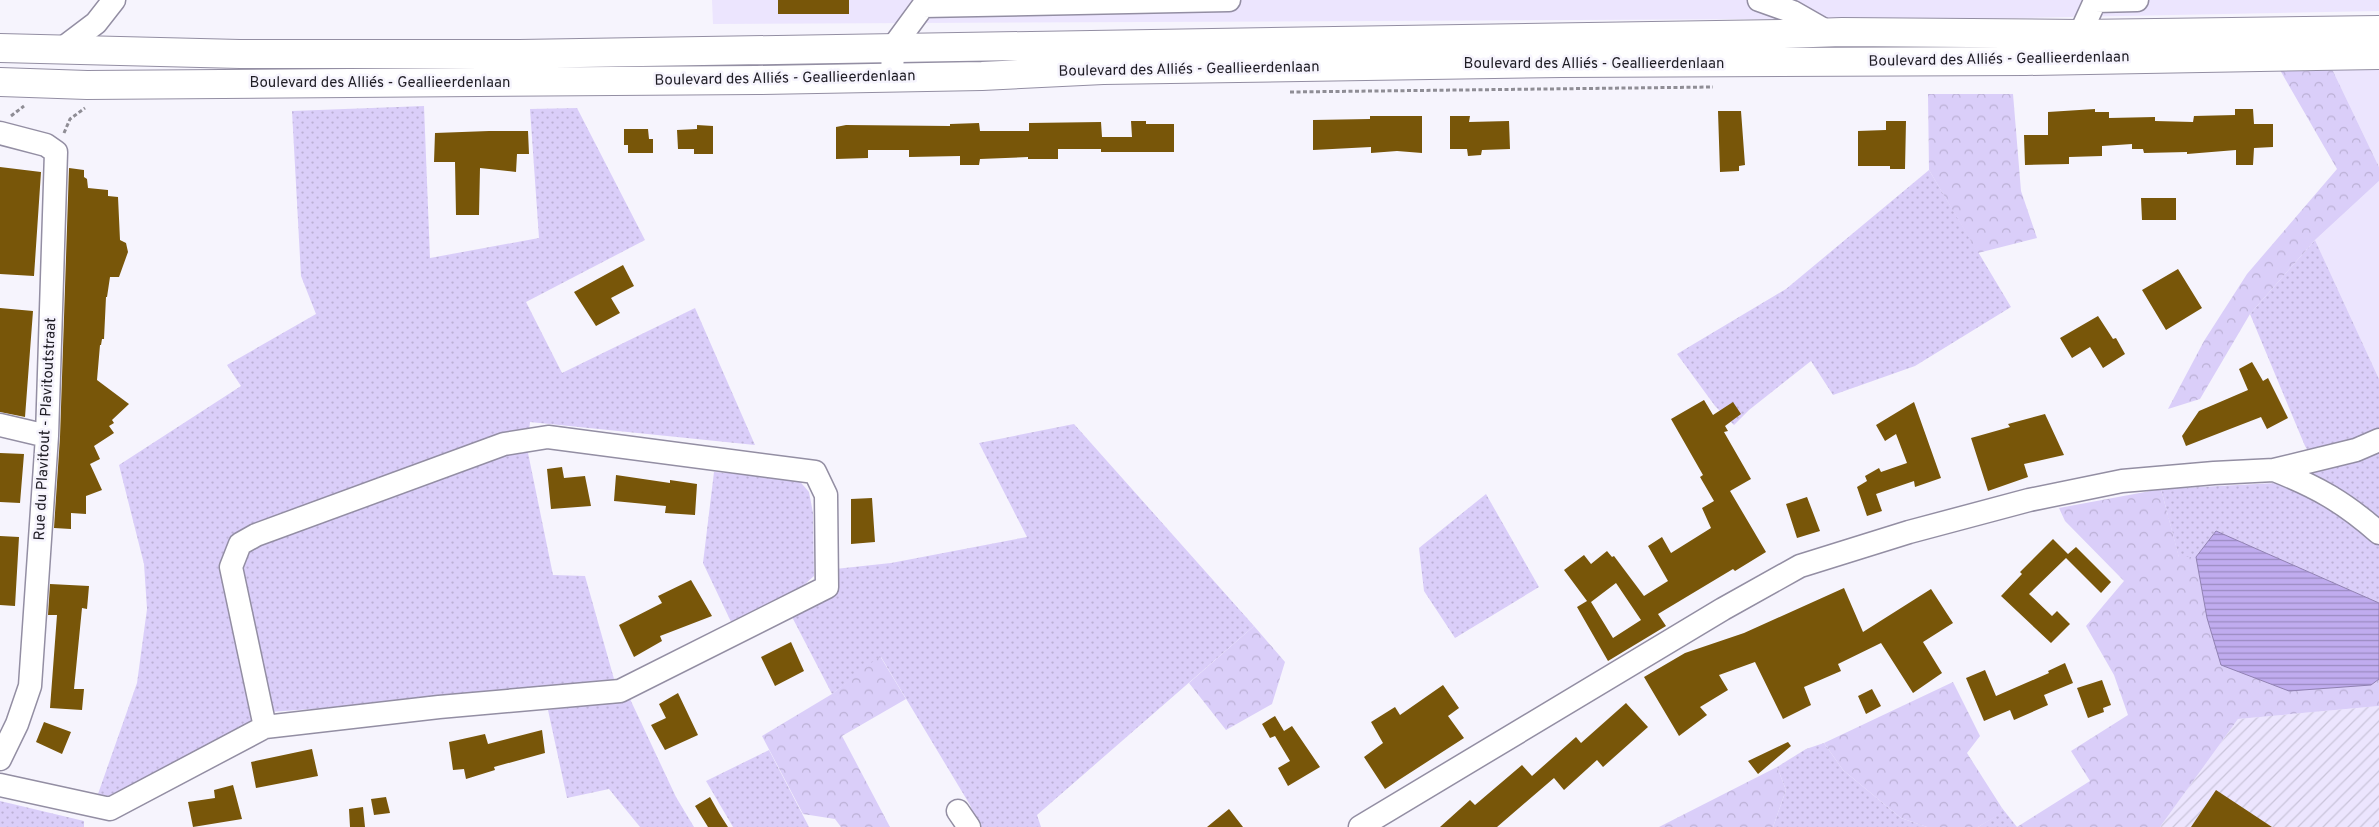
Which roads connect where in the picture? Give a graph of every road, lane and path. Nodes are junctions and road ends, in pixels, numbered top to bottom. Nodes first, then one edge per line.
1 (114, 0) edge
2 (1198, 0) edge
3 (1229, 0) edge
4 (1759, 0) edge
5 (2137, 0) edge
6 (1044, 2) edge
7 (2379, 30) edge
8 (1828, 32) junction
9 (2080, 34) junction
10 (892, 47) junction
11 (0, 48) edge
12 (756, 50) junction
13 (59, 51) junction
14 (2379, 55) edge
15 (892, 78) junction
16 (757, 80) junction
17 (0, 82) edge
18 (91, 107) dead end
19 (0, 133) edge
20 (56, 152) junction
21 (0, 425) edge
22 (48, 436) junction
23 (2379, 440) edge
24 (2274, 470) junction
25 (2379, 533) edge
26 (265, 727) junction
27 (0, 759) edge
28 (0, 785) edge
29 (1360, 827) edge

1 - 13 street
2 - 3 street
2 - 6 street
4 - 8 street
5 - 9 street, Boulevard des Alliés - Geallieerdenlaan
6 - 10 street
7 - 9 highway, Boulevard des Alliés - Geallieerdenlaan
8 - 9 highway, Boulevard des Alliés - Geallieerdenlaan
8 - 10 highway, Boulevard des Alliés - Geallieerdenlaan
10 - 12 highway, Boulevard des Alliés - Geallieerdenlaan
10 - 15 street
11 - 13 highway, Boulevard des Alliés - Geallieerdenlaan
12 - 13 highway, Boulevard des Alliés - Geallieerdenlaan
12 - 16 street
14 - 15 highway, Boulevard des Alliés - Geallieerdenlaan
15 - 16 highway, Boulevard des Alliés - Geallieerdenlaan
16 - 17 highway, Boulevard des Alliés - Geallieerdenlaan
18 - 20 path
19 - 20 street
20 - 22 street, Rue du Plavitout - Plavitoutstraat
21 - 22 street
22 - 27 street, Rue du Plavitout - Plavitoutstraat
23 - 24 street
24 - 25 street
24 - 29 street
26 - 26 street
26 - 28 street

